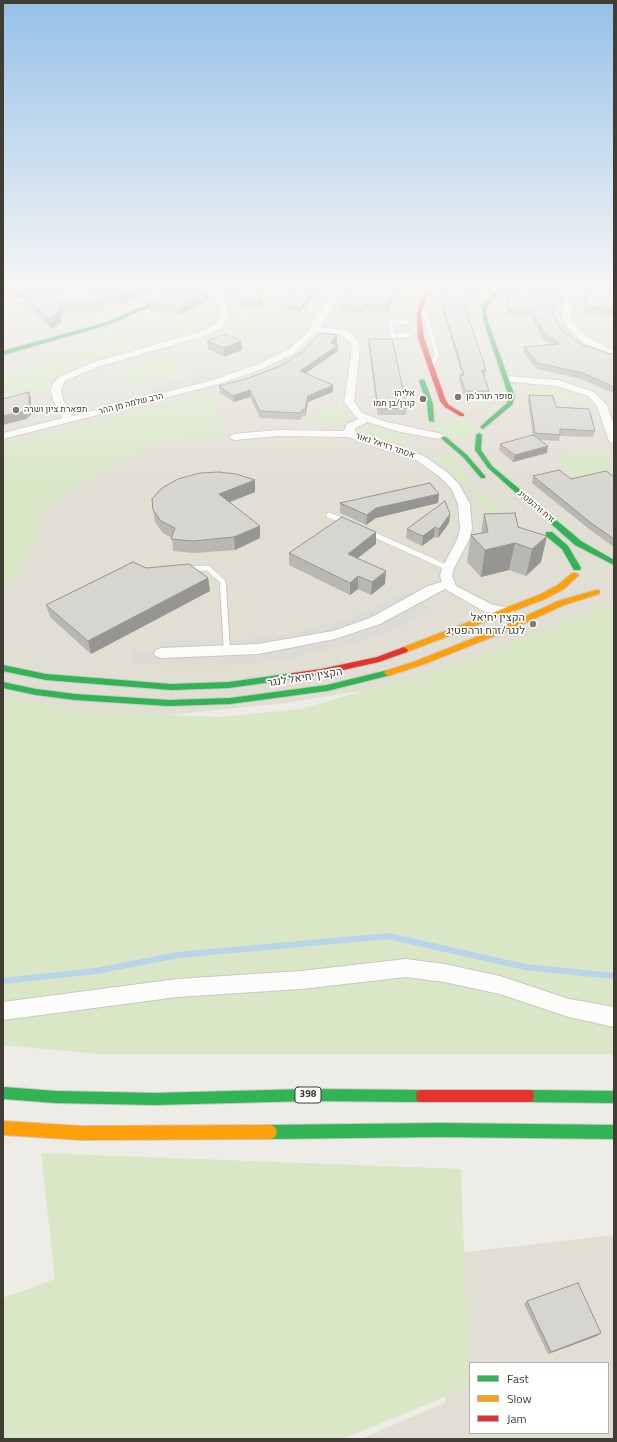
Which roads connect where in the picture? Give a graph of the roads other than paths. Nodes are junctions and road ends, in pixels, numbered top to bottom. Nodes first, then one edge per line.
1 (133, 353) edge
2 (287, 353) edge
3 (355, 353) edge
4 (427, 353) edge
5 (497, 353) edge
6 (418, 368) dead end
7 (506, 379) junction
8 (69, 419) junction
9 (367, 419) junction
10 (475, 421) junction
11 (431, 422) junction
12 (396, 428) junction
13 (351, 434) junction
14 (3, 436) edge
15 (234, 437) dead end
16 (441, 437) junction
17 (614, 441) edge
18 (489, 482) dead end
19 (330, 515) dead end
20 (355, 526) edge
21 (542, 528) dead end
22 (362, 529) edge
23 (614, 564) edge
24 (448, 568) junction
25 (178, 569) edge
26 (576, 571) junction
27 (448, 584) junction
28 (596, 592) junction
29 (607, 594) dead end
30 (507, 611) junction
31 (227, 651) junction
32 (161, 653) dead end
33 (3, 668) edge
34 (3, 685) edge
35 (3, 1011) edge
36 (614, 1017) edge
37 (3, 1093) edge
38 (614, 1097) edge
39 (3, 1128) edge
40 (614, 1132) edge

1 - 8 street
2 - 8 street, הרב שלמה מן ההר
3 - 9 street
4 - 10 street
5 - 7 street
6 - 11 street
7 - 10 street
7 - 17 street
8 - 14 street, הרב שלמה מן ההר
9 - 12 street
9 - 13 street, אסתר רזיאל נאור
10 - 11 street
10 - 16 street
10 - 23 street, זרח ורהפטיג
11 - 12 street
11 - 16 street
12 - 16 street
13 - 15 street
13 - 24 street, אסתר רזיאל נאור
16 - 18 street
19 - 20 lane
21 - 26 street, זרח ורהפטיג
22 - 24 lane
23 - 26 street, הקצין יחיאל לנגר
24 - 27 street, אסתר רזיאל נאור
25 - 31 lane
26 - 28 street, זרח ורהפטיג
26 - 30 street, הקצין יחיאל לנגר
27 - 30 street
27 - 31 street
28 - 29 street
28 - 34 street, הקצין יחיאל לנגר
30 - 33 street, הקצין יחיאל לנגר
31 - 32 street
35 - 36 street
37 - 38 street, 398
39 - 40 street

